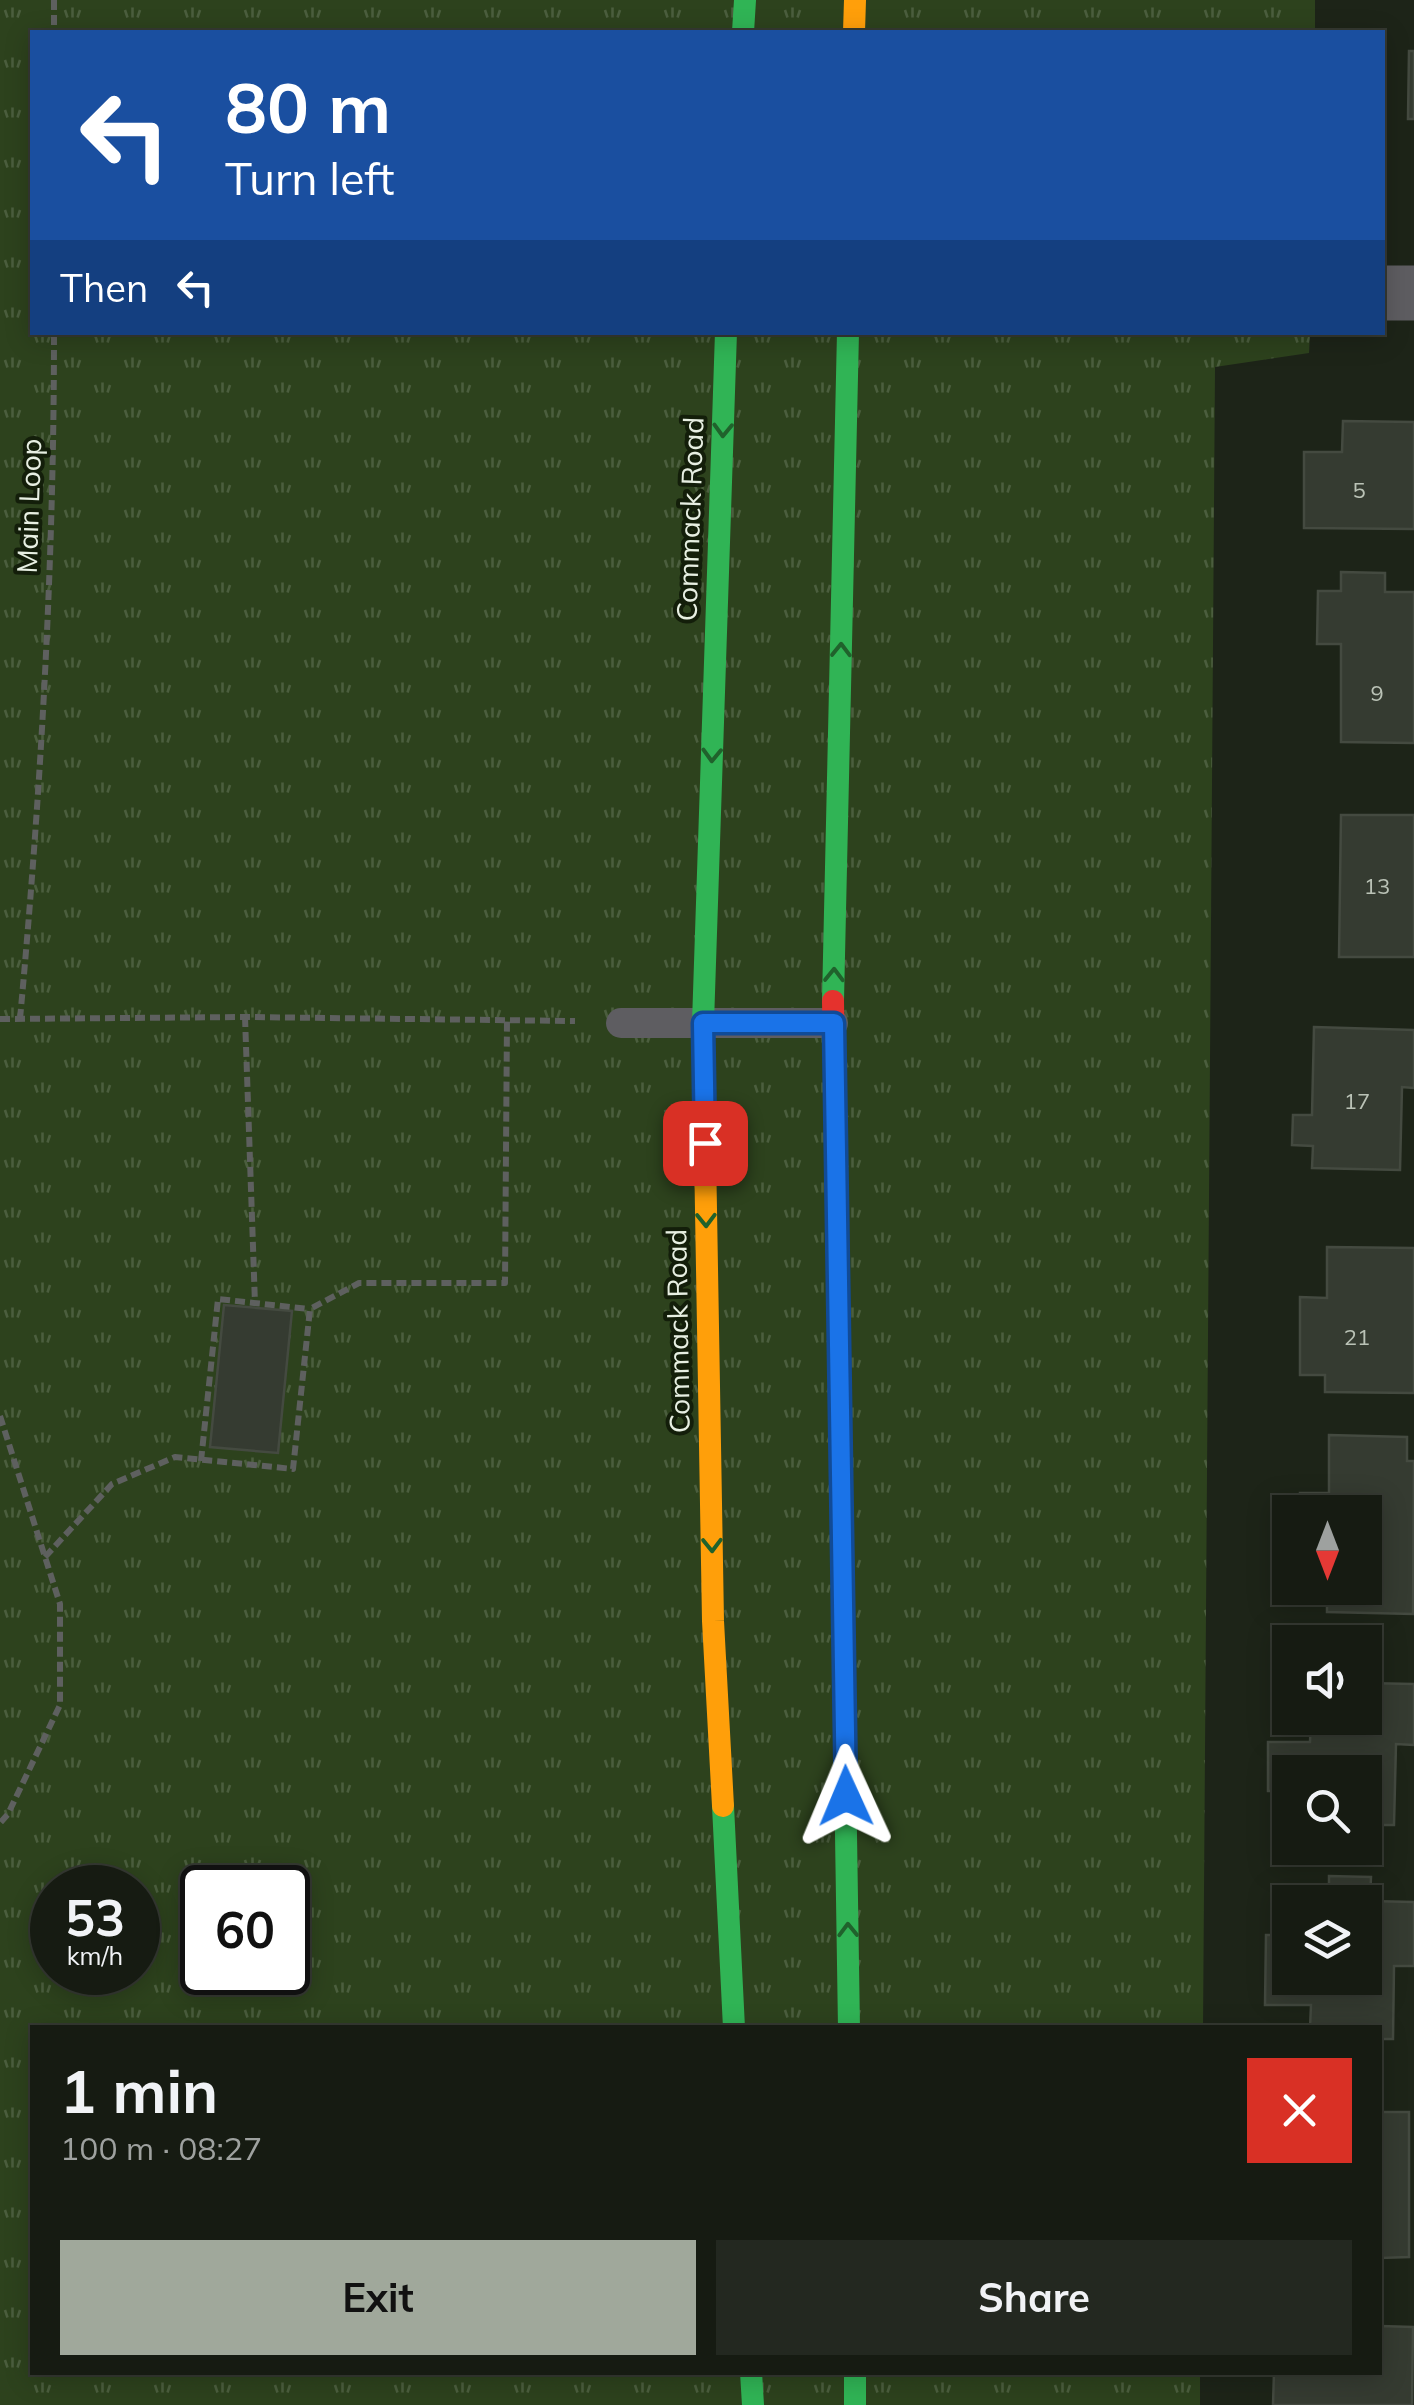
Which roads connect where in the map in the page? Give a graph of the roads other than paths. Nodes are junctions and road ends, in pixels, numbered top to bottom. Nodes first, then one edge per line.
1 (745, 0) edge
2 (855, 0) edge
3 (742, 30) edge
4 (854, 30) edge
5 (1385, 292) edge
6 (1414, 293) edge
7 (726, 335) edge
8 (848, 335) edge
9 (621, 1023) road end
10 (703, 1023) junction
11 (834, 1023) junction
12 (734, 2025) edge
13 (849, 2025) edge
14 (751, 2375) edge
15 (855, 2375) edge
16 (752, 2405) edge
17 (855, 2405) edge

1 - 3 main road
2 - 4 main road
5 - 6 street
7 -> 10 main road, Commack Road
11 -> 8 main road
9 - 10 lane
10 - 11 lane
10 -> 12 main road, Commack Road
13 -> 11 main road
14 - 16 main road
15 - 17 main road

